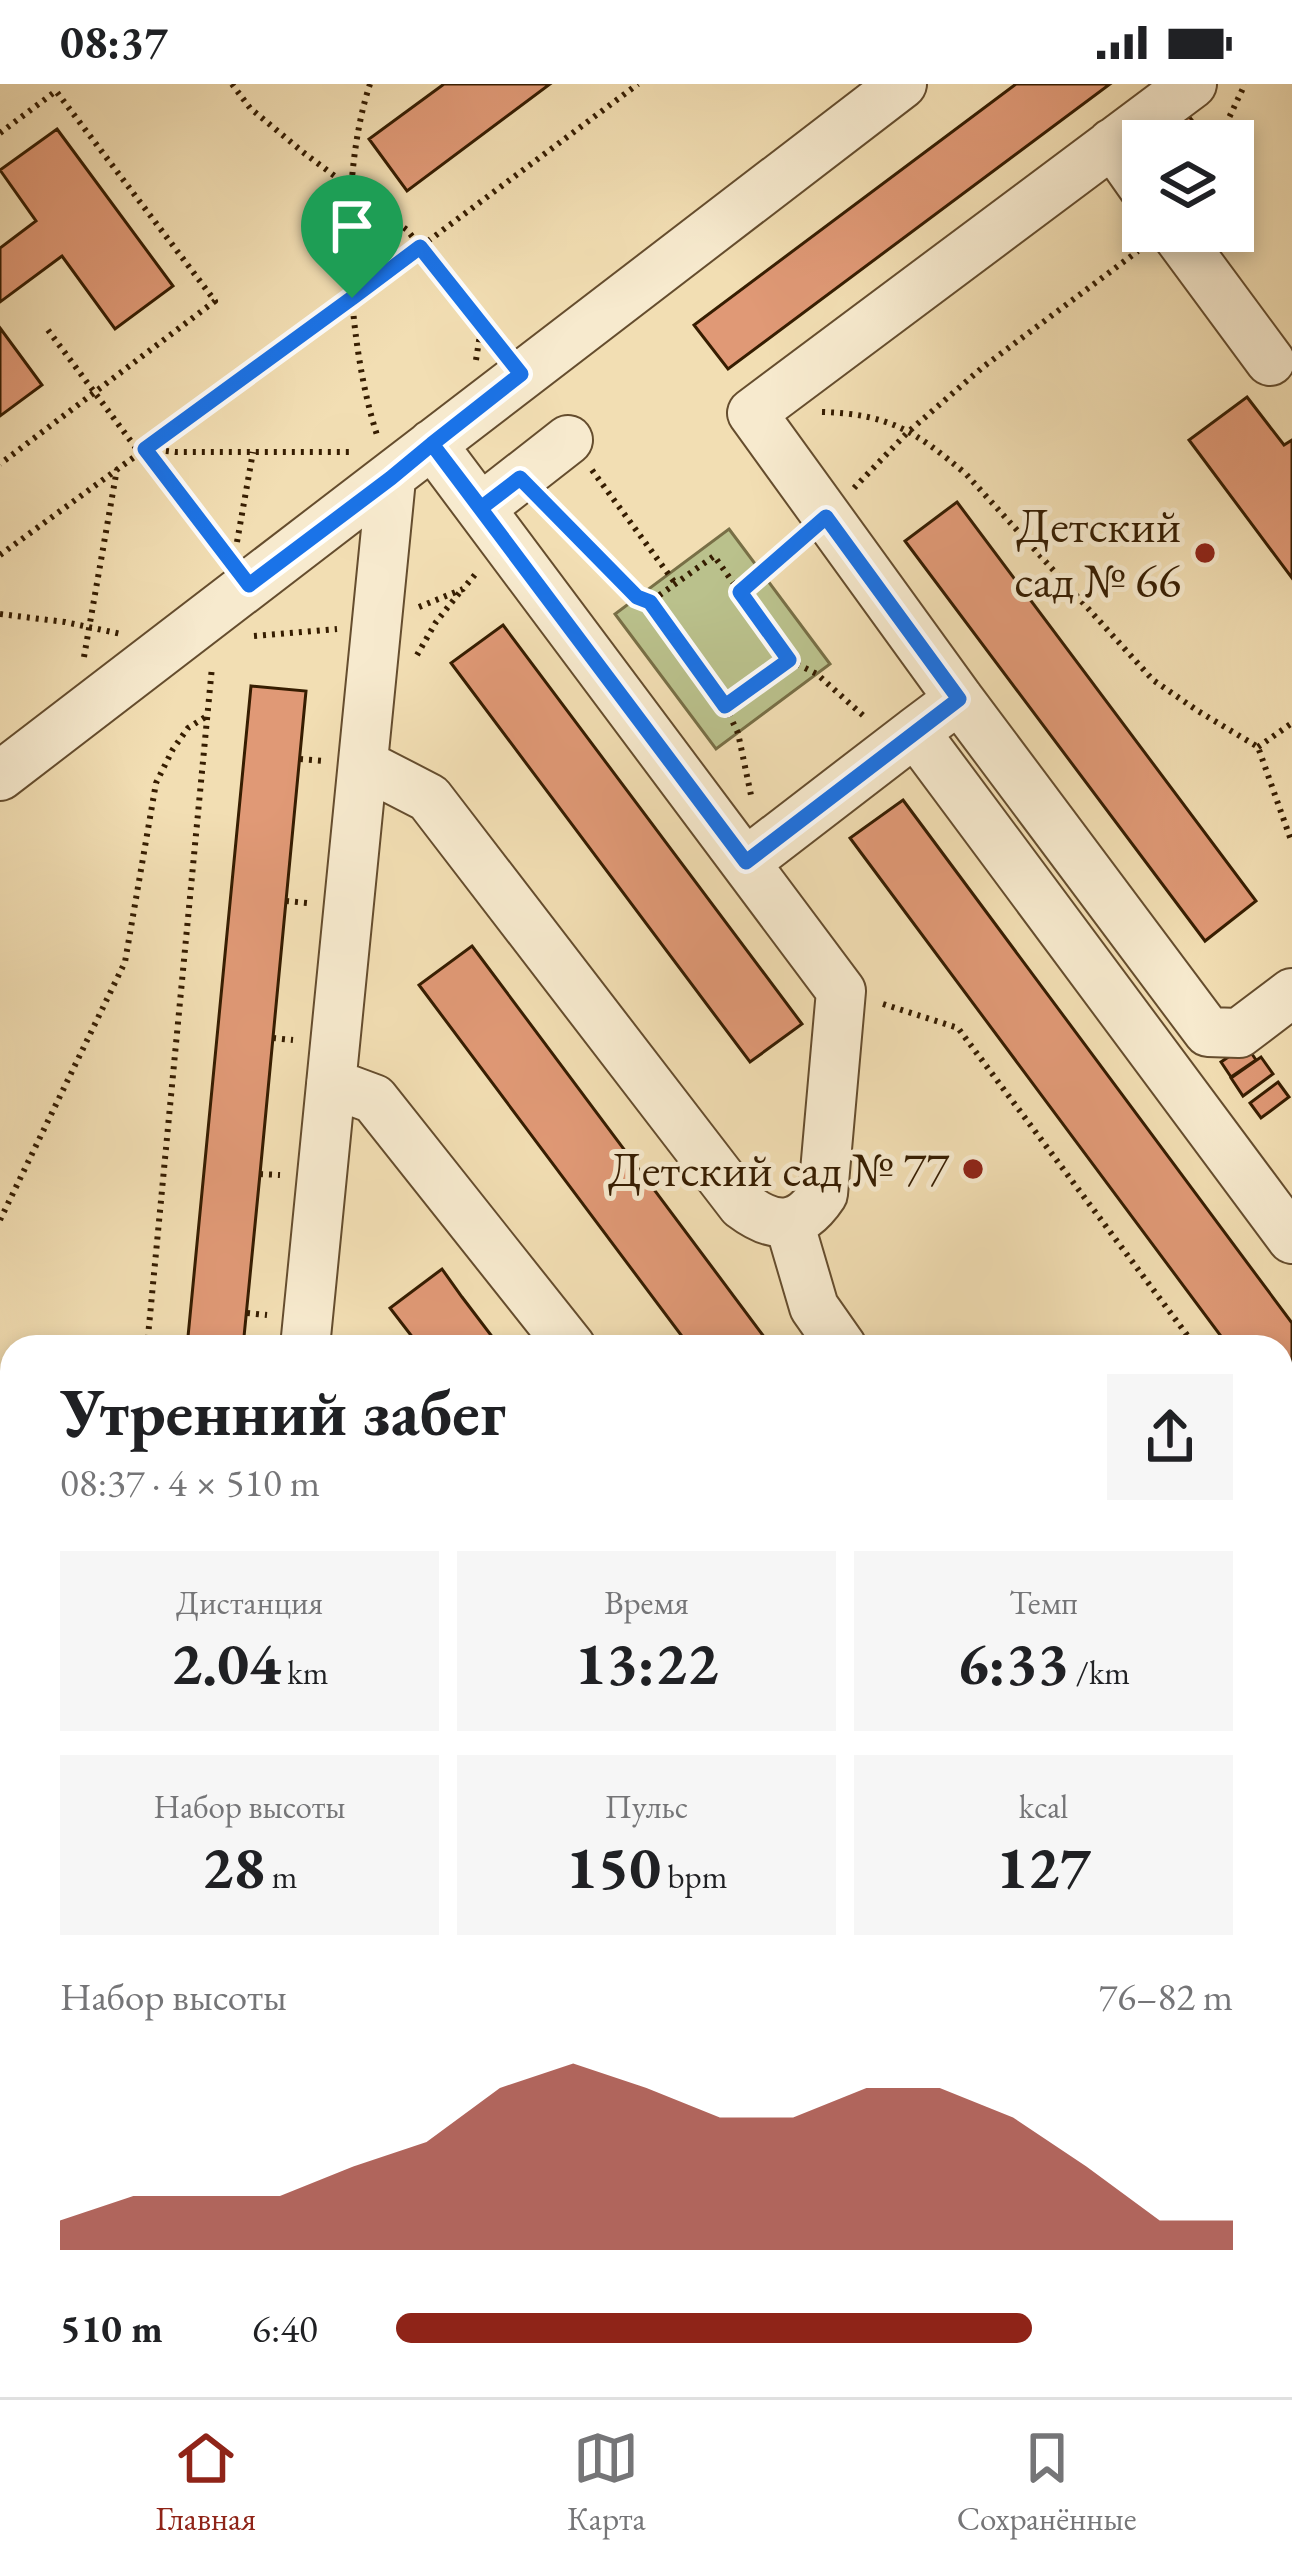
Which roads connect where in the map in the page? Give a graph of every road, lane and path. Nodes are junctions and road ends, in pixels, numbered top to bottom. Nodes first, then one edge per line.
1 (232, 84) edge
2 (370, 84) edge
3 (638, 84) edge
4 (902, 84) edge
5 (1192, 84) edge
6 (1246, 84) edge
7 (1228, 120) edge
8 (0, 133) edge
9 (1112, 143) junction
10 (1122, 157) edge
11 (350, 187) junction
12 (420, 247) junction
13 (1142, 252) edge
14 (1173, 252) edge
15 (352, 298) junction
16 (48, 330) dead end
17 (1270, 361) dead end
18 (521, 374) junction
19 (94, 392) junction
20 (752, 413) junction
21 (440, 427) junction
22 (908, 432) junction
23 (568, 440) joint
24 (142, 451) junction
25 (254, 452) junction
26 (0, 464) edge
27 (386, 465) junction
28 (117, 470) junction
29 (520, 478) junction
30 (481, 508) junction
31 (826, 517) junction
32 (0, 555) edge
33 (675, 583) junction
34 (234, 588) junction
35 (740, 592) junction
36 (650, 602) junction
37 (0, 614) edge
38 (90, 627) junction
39 (169, 646) junction
40 (789, 660) junction
41 (959, 699) junction
42 (725, 706) junction
43 (208, 715) junction
44 (74, 719) junction
45 (1292, 722) edge
46 (906, 739) junction
47 (1258, 747) junction
48 (362, 764) junction
49 (0, 776) edge
50 (1292, 843) edge
51 (754, 855) junction
52 (842, 991) junction
53 (1288, 1005) edge
54 (1208, 1032) junction
55 (1160, 1064) junction
56 (331, 1083) junction
57 (0, 1220) edge
58 (789, 1222) junction
59 (1292, 1239) edge
60 (149, 1335) edge
61 (305, 1335) edge
62 (561, 1335) edge
63 (834, 1335) edge
64 (1187, 1335) edge

1 - 11 path
2 - 11 path
3 - 12 path
4 - 18 lane
5 - 9 lane
6 - 7 path
8 - 19 path
9 - 10 lane
9 - 20 lane
11 - 12 path
11 - 15 path
12 - 15 path
12 - 18 path
13 - 22 path
14 - 17 lane
15 - 24 path
15 - 27 path
16 - 19 path
18 - 21 lane
19 - 24 path
19 - 26 path
20 - 22 path
20 - 31 lane
21 - 27 lane
21 - 30 lane
22 - 31 path
22 - 47 path
23 - 29 lane
23 - 33 path
24 - 25 path
24 - 28 path
24 - 34 path
25 - 27 path
25 - 34 path
27 - 34 lane
27 - 48 lane
28 - 32 path
28 - 38 path
29 - 30 lane
29 - 36 path
30 - 51 lane
31 - 35 path
31 - 41 lane
33 - 35 path
33 - 36 path
34 - 39 lane
34 - 43 path
35 - 40 path
36 - 42 path
37 - 38 path
38 - 39 path
38 - 44 path
39 - 44 lane
40 - 42 path
40 - 46 path
41 - 46 lane
41 - 54 lane
42 - 51 path
43 - 57 path
43 - 60 path
44 - 49 lane
45 - 47 path
46 - 51 lane
46 - 55 lane
47 - 50 path
48 - 56 lane
48 - 58 lane
51 - 52 lane
52 - 58 lane
52 - 64 path
53 - 54 lane
54 - 55 lane
55 - 59 lane
56 - 61 lane
56 - 62 lane
58 - 63 lane

